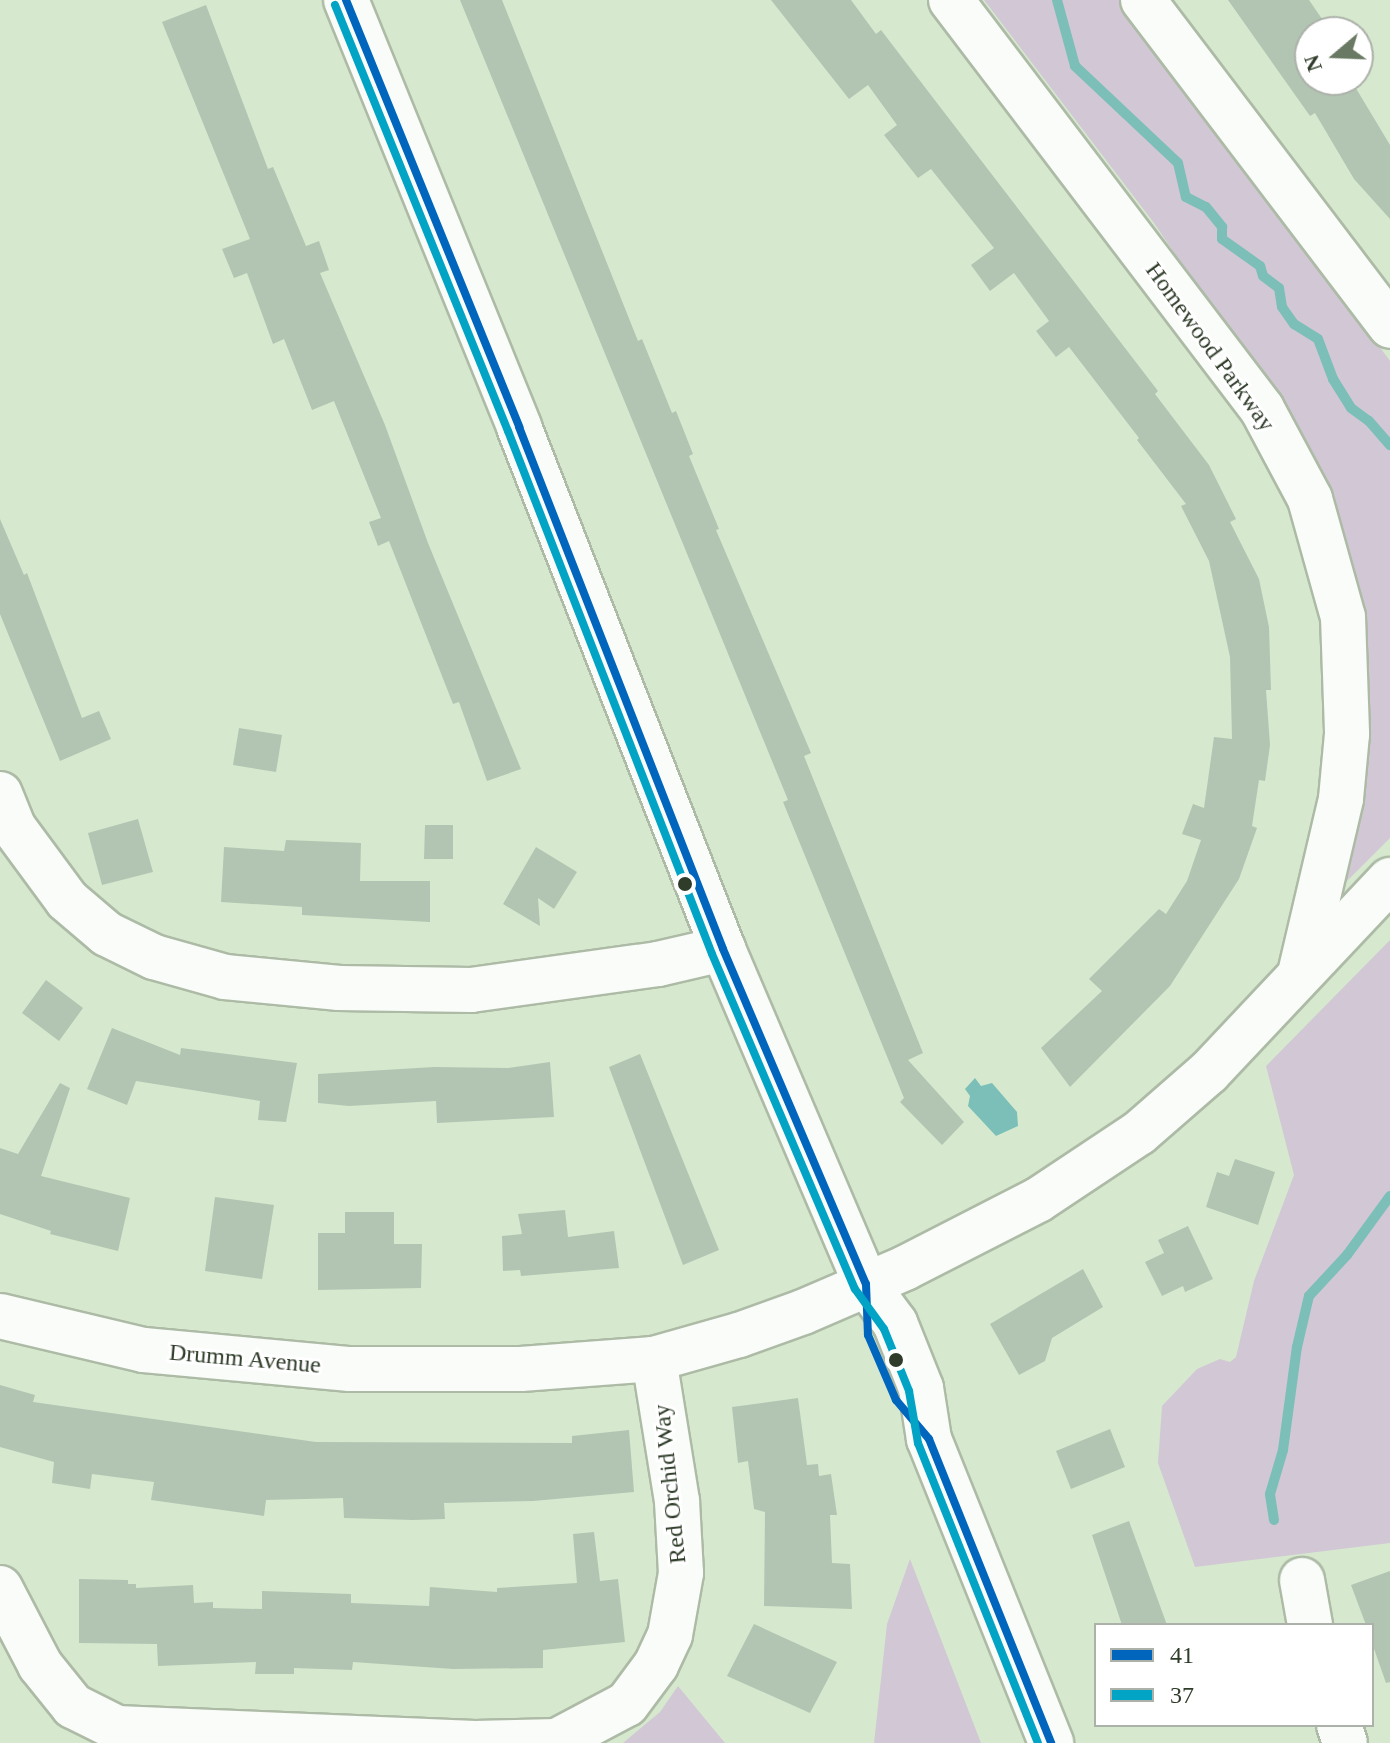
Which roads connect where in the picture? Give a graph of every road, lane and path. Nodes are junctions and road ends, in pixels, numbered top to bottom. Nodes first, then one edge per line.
1 (346, 0) edge
2 (951, 0) edge
3 (1143, 0) edge
4 (1390, 326) edge
5 (0, 794) edge
6 (1390, 880) edge
7 (723, 949) junction
8 (1298, 979) junction
9 (866, 1284) junction
10 (0, 1316) edge
11 (654, 1359) junction
12 (1302, 1580) dead end
13 (0, 1588) edge
14 (1310, 1623) edge
15 (1051, 1743) edge

1 - 7 street
2 - 8 street, Homewood Parkway
3 - 4 street
5 - 7 street
6 - 8 street, Drumm Avenue
7 - 9 street
8 - 9 street, Drumm Avenue
9 - 11 street, Drumm Avenue
9 - 15 street
10 - 11 street, Drumm Avenue
11 - 13 street, Red Orchid Way
12 - 14 street

